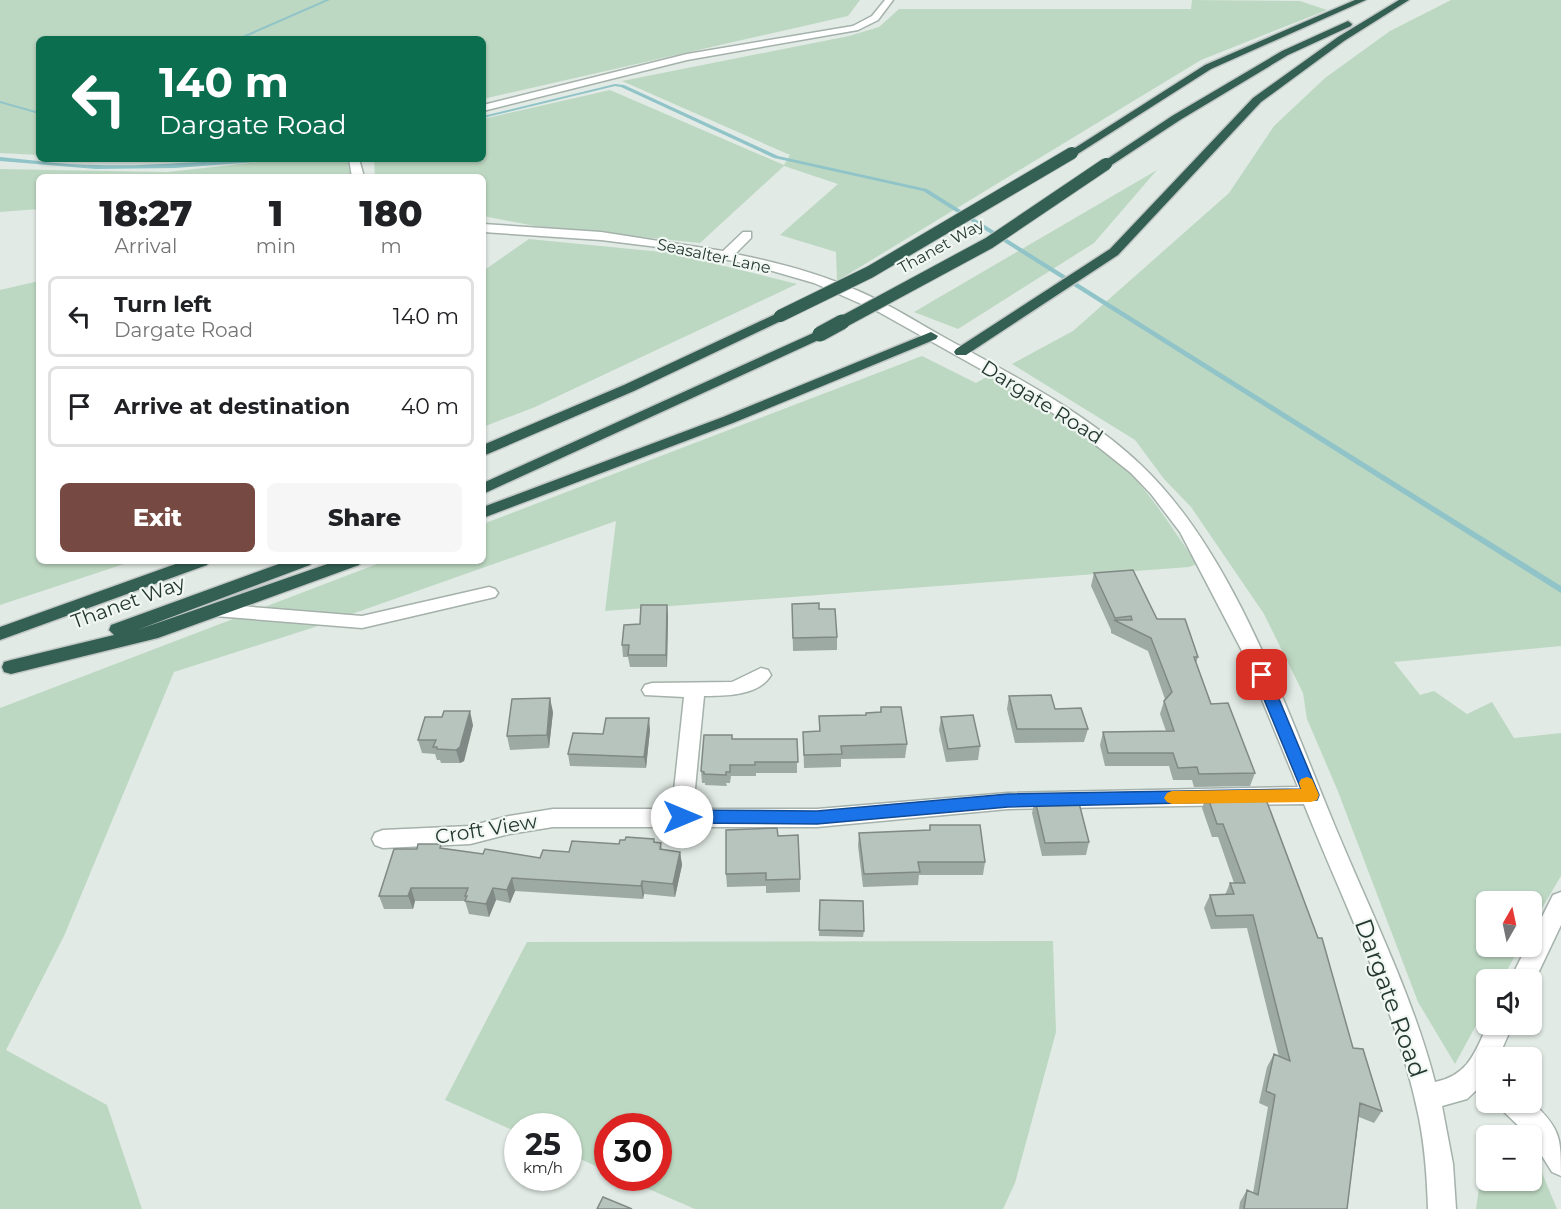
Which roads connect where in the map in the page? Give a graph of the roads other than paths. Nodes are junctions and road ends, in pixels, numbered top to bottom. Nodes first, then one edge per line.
1 (889, 0) edge
2 (1362, 0) edge
3 (1398, 0) edge
4 (1405, 0) edge
5 (486, 107) edge
6 (486, 228) edge
7 (747, 235) dead end
8 (725, 256) junction
9 (931, 336) junction
10 (961, 352) junction
11 (486, 450) edge
12 (486, 488) edge
13 (486, 512) edge
14 (193, 564) edge
15 (296, 564) edge
16 (345, 564) edge
17 (489, 593) dead end
18 (215, 610) junction
19 (0, 634) edge
20 (5, 669) edge
21 (762, 675) dead end
22 (695, 689) junction
23 (652, 690) dead end
24 (1311, 795) junction
25 (682, 817) junction
26 (383, 839) dead end
27 (1561, 902) edge
28 (1528, 969) edge
29 (1476, 1079) edge
30 (1428, 1096) junction
31 (1524, 1113) edge
32 (1561, 1163) edge
33 (1442, 1209) edge

1 - 5 street
2 - 11 highway, Thanet Way, bridge
3 - 12 highway, Thanet Way, bridge
4 - 10 highway
6 - 8 street, Seasalter Lane
7 - 8 street
8 - 9 street, Seasalter Lane
9 - 10 street, Dargate Road
9 - 13 highway
10 - 24 street, Dargate Road
14 - 19 highway, Thanet Way
15 - 20 highway, Thanet Way
16 - 18 highway
17 - 18 street
18 - 20 highway
21 - 22 street
22 - 23 street
22 - 25 street
24 - 25 street
24 - 30 street, Dargate Road
25 - 26 street, Croft View
27 - 28 street
29 - 30 street
30 - 33 street, Dargate Road
31 - 32 street

